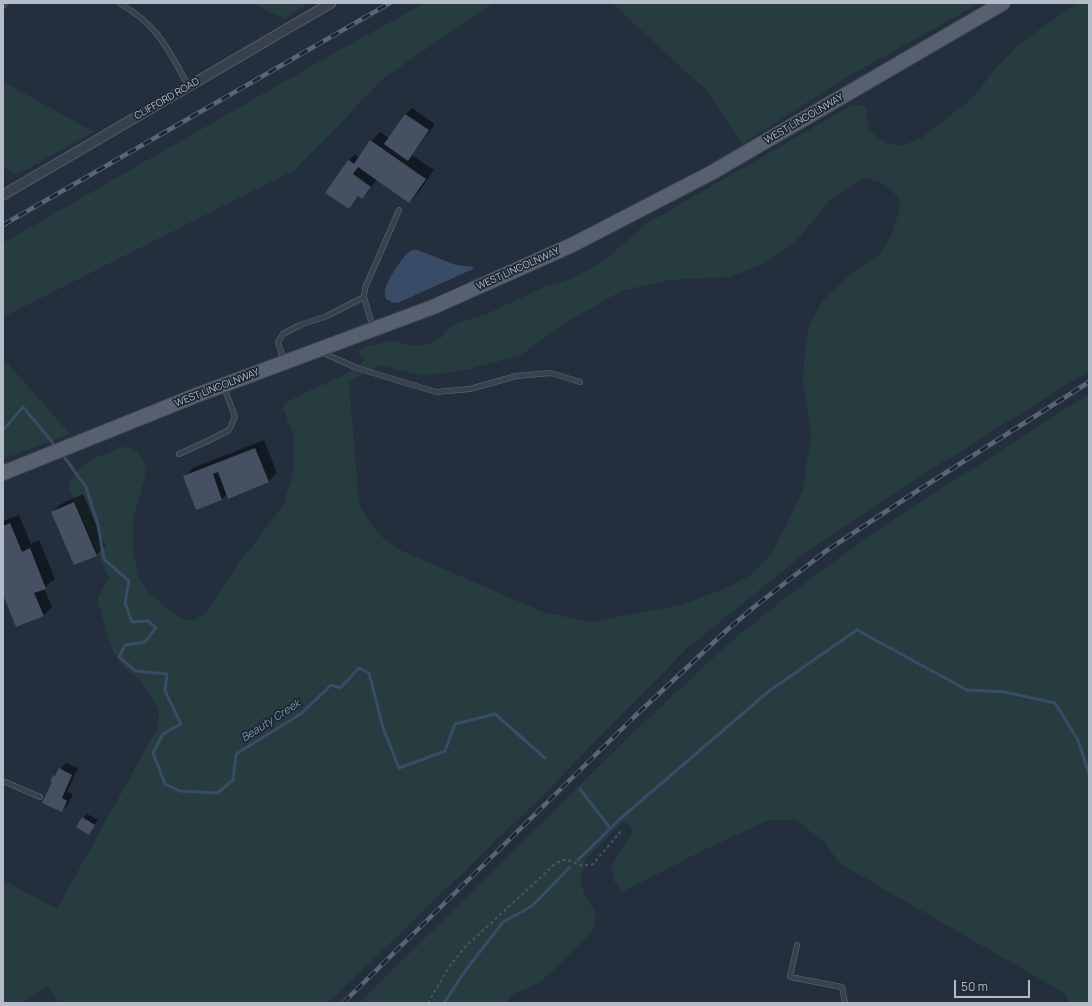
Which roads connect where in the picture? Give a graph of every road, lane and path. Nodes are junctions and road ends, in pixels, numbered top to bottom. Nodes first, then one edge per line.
1 (5, 3) edge
2 (119, 3) edge
3 (331, 3) edge
4 (1003, 3) edge
5 (3, 6) edge
6 (189, 87) junction
7 (3, 195) edge
8 (399, 210) dead end
9 (364, 297) junction
10 (374, 330) junction
11 (318, 350) junction
12 (284, 363) junction
13 (580, 382) dead end
14 (224, 385) junction
15 (179, 454) dead end
16 (3, 473) edge
17 (3, 781) edge
18 (40, 797) dead end
19 (622, 830) dead end
20 (797, 945) dead end
21 (428, 1003) edge
22 (845, 1003) edge

1 - 5 lane
2 - 6 lane
3 - 6 street, CLIFFORD ROAD
4 - 10 main road, WEST LINCOLNWAY
6 - 7 street, CLIFFORD ROAD
8 - 9 lane
9 - 10 lane
9 - 12 lane
10 - 11 main road, WEST LINCOLNWAY
11 - 12 main road, WEST LINCOLNWAY
11 - 13 lane
12 - 14 main road, WEST LINCOLNWAY
14 - 15 lane
14 - 16 main road, WEST LINCOLNWAY
17 - 18 lane
19 - 21 path
20 - 22 lane

